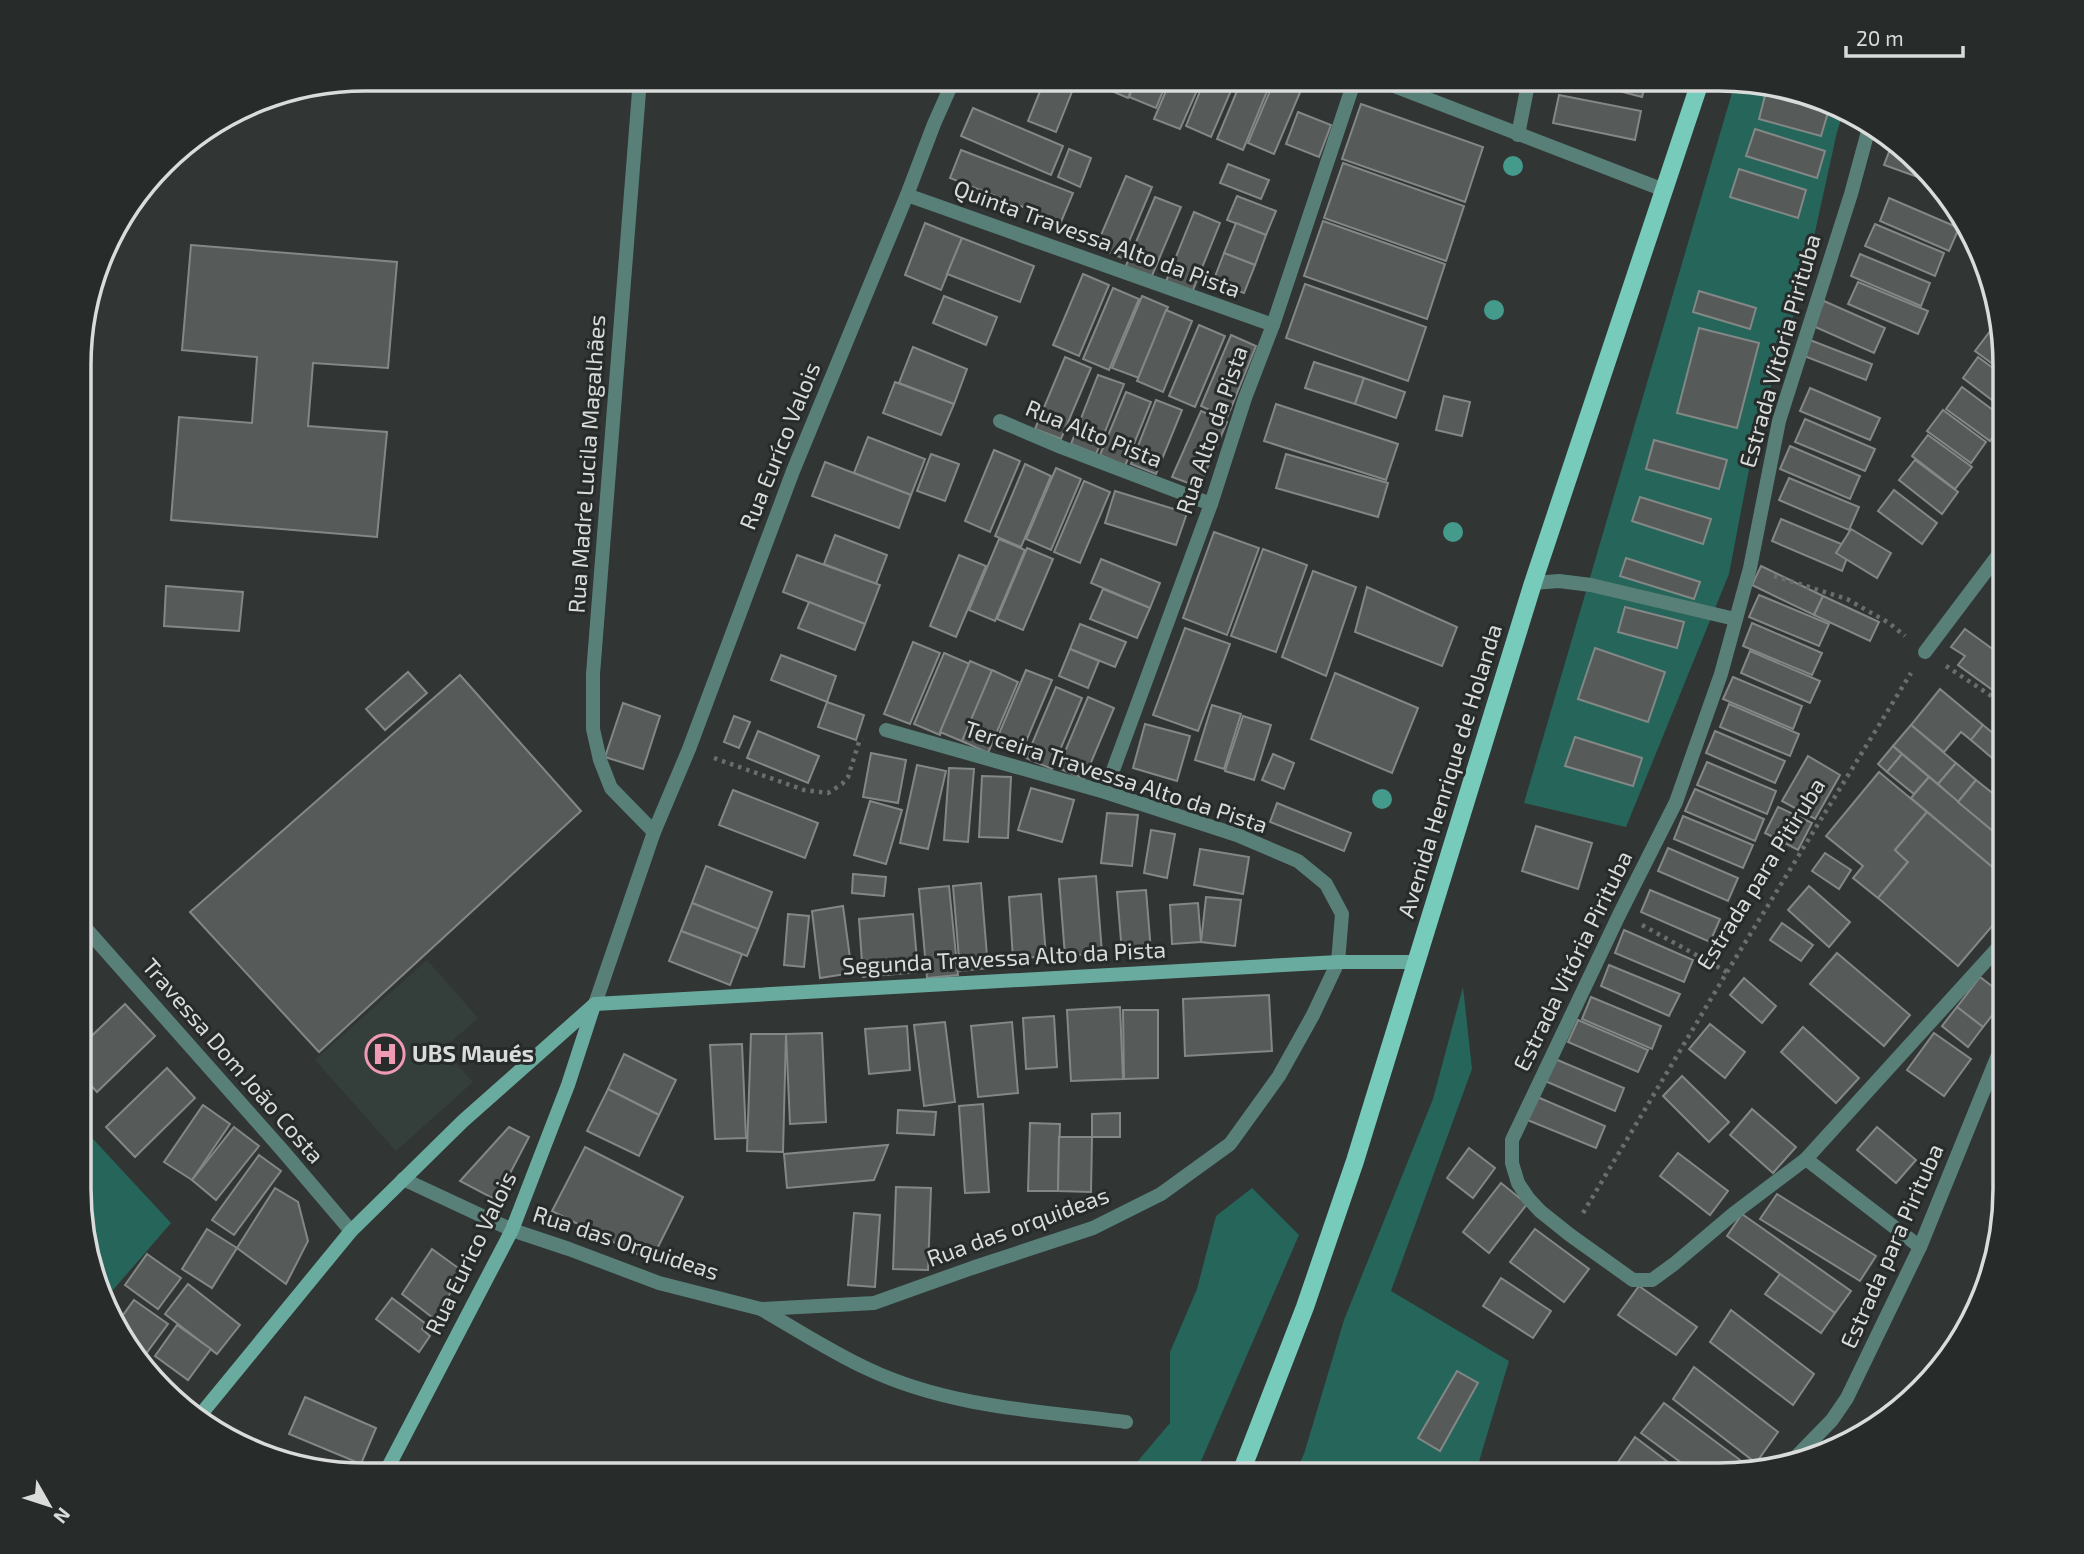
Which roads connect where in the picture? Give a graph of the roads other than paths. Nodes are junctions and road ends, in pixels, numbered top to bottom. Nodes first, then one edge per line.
1 (639, 91) edge
2 (949, 91) edge
3 (1351, 91) edge
4 (1406, 91) edge
5 (1527, 91) edge
6 (1697, 91) edge
7 (1518, 135) junction
8 (1867, 135) edge
9 (1664, 190) junction
10 (907, 195) junction
11 (1273, 325) junction
12 (1000, 421) dead end
13 (1211, 504) junction
14 (1993, 562) edge
15 (1533, 583) junction
16 (1735, 619) junction
17 (1925, 652) road end
18 (886, 730) road end
19 (1105, 792) junction
20 (654, 832) junction
21 (91, 934) edge
22 (1993, 953) edge
23 (1338, 962) junction
24 (1417, 962) junction
25 (595, 1004) junction
26 (1993, 1068) edge
27 (1806, 1159) junction
28 (403, 1179) junction
29 (512, 1230) junction
30 (351, 1231) junction
31 (1920, 1247) junction
32 (761, 1308) junction
33 (204, 1410) edge
34 (1126, 1422) dead end
35 (1804, 1449) edge
36 (390, 1463) edge
37 (1246, 1463) edge

1 - 20 street, Rua Madre Lucila Magalhães
2 - 10 street, Rua Euríco Valois
3 - 11 street, Rua Alto da Pista
4 - 7 street
5 - 7 street
6 - 9 main road, Avenida Henrique de Holanda
7 - 9 street
8 - 16 street, Estrada Vitória Pirituba
9 - 15 main road, Avenida Henrique de Holanda
10 - 11 street, Quinta Travessa Alto da Pista
10 - 20 street, Rua Euríco Valois
11 - 13 street, Rua Alto da Pista
12 - 13 street, Rua Alto Pista
13 - 19 street, Rua Alto da Pista
14 - 17 street
15 - 16 street
15 - 24 main road, Avenida Henrique de Holanda
16 - 27 street, Estrada Vitória Pirituba
18 - 19 street, Terceira Travessa Alto da Pista
19 - 23 street, Terceira Travessa Alto da Pista
20 - 25 street, Rua Euríco Valois
21 - 30 street, Travessa Dom João Costa
22 - 27 street, Estrada Vitória Pirituba
23 - 24 main road, Segunda Travessa Alto da Pista
23 - 25 main road, Segunda Travessa Alto da Pista
23 - 32 street, Rua das orquideas
24 - 37 main road, Avenida Henrique de Holanda
25 - 28 main road
25 - 29 main road, Rua Eurico Valois
26 - 31 street, Estrada para Pirituba
27 - 31 street
28 - 29 street, Rua das Orquideas
28 - 30 main road
29 - 32 street, Rua das Orquideas
29 - 36 main road, Rua Eurico Valois
30 - 33 main road
31 - 35 street, Estrada para Pirituba
32 - 34 street

